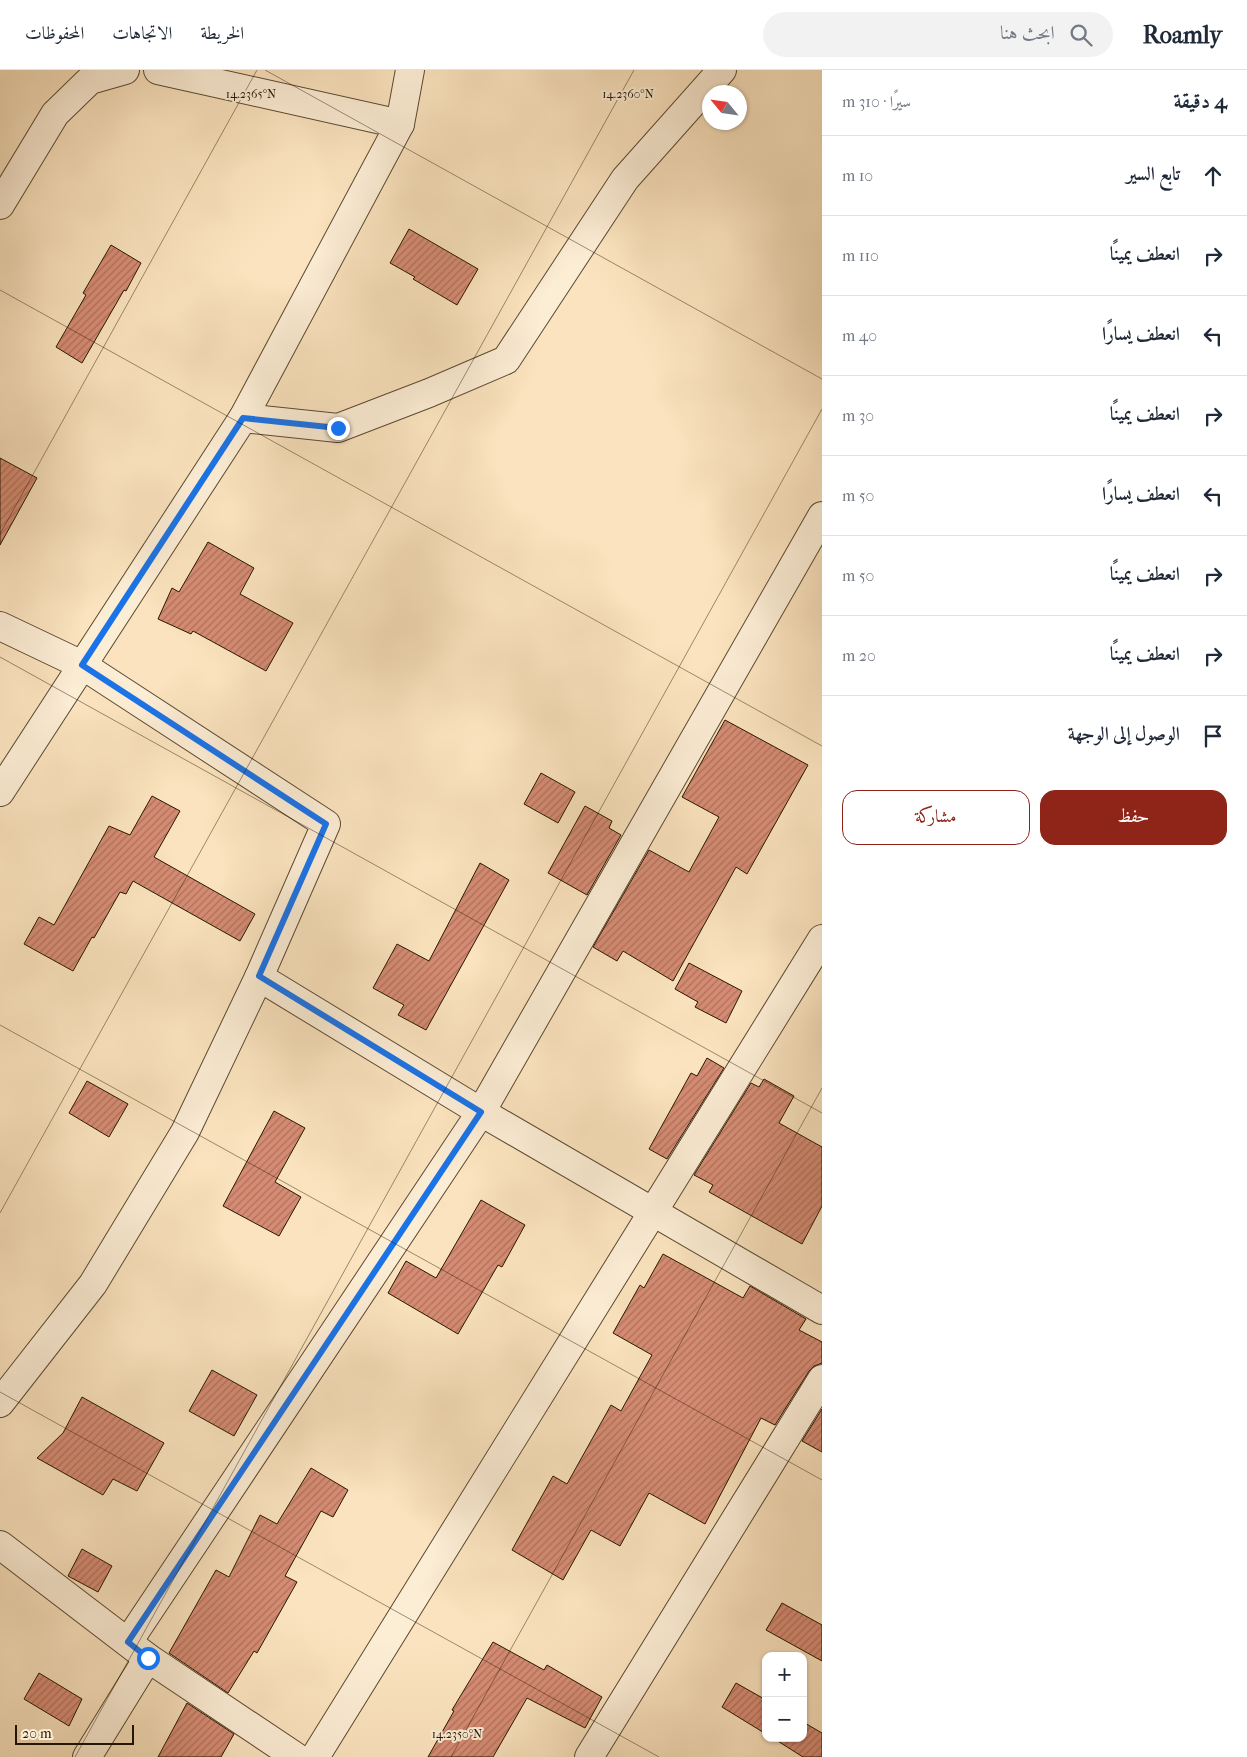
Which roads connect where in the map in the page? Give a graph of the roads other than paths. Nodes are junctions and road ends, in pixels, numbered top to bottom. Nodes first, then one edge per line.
1 (125, 70) edge
2 (158, 70) edge
3 (410, 70) edge
4 (722, 70) edge
5 (400, 124) junction
6 (0, 205) edge
7 (243, 418) junction
8 (822, 516) edge
9 (0, 626) edge
10 (82, 665) junction
11 (0, 792) edge
12 (822, 939) edge
13 (259, 976) junction
14 (481, 1112) junction
15 (652, 1213) junction
16 (822, 1310) edge
17 (822, 1380) edge
18 (0, 1403) edge
19 (0, 1545) edge
20 (138, 1650) junction
21 (87, 1757) edge
22 (296, 1757) edge
23 (315, 1757) edge
24 (589, 1757) edge

1 - 6 street
2 - 5 street
3 - 5 street
4 - 7 street
5 - 7 street
7 - 10 street
8 - 14 street
9 - 10 street
10 - 11 street
10 - 13 street
12 - 15 street
13 - 14 street
13 - 18 street
14 - 15 street
14 - 20 street
15 - 16 street
15 - 23 street
17 - 24 street
19 - 20 street
20 - 21 street
20 - 22 street

